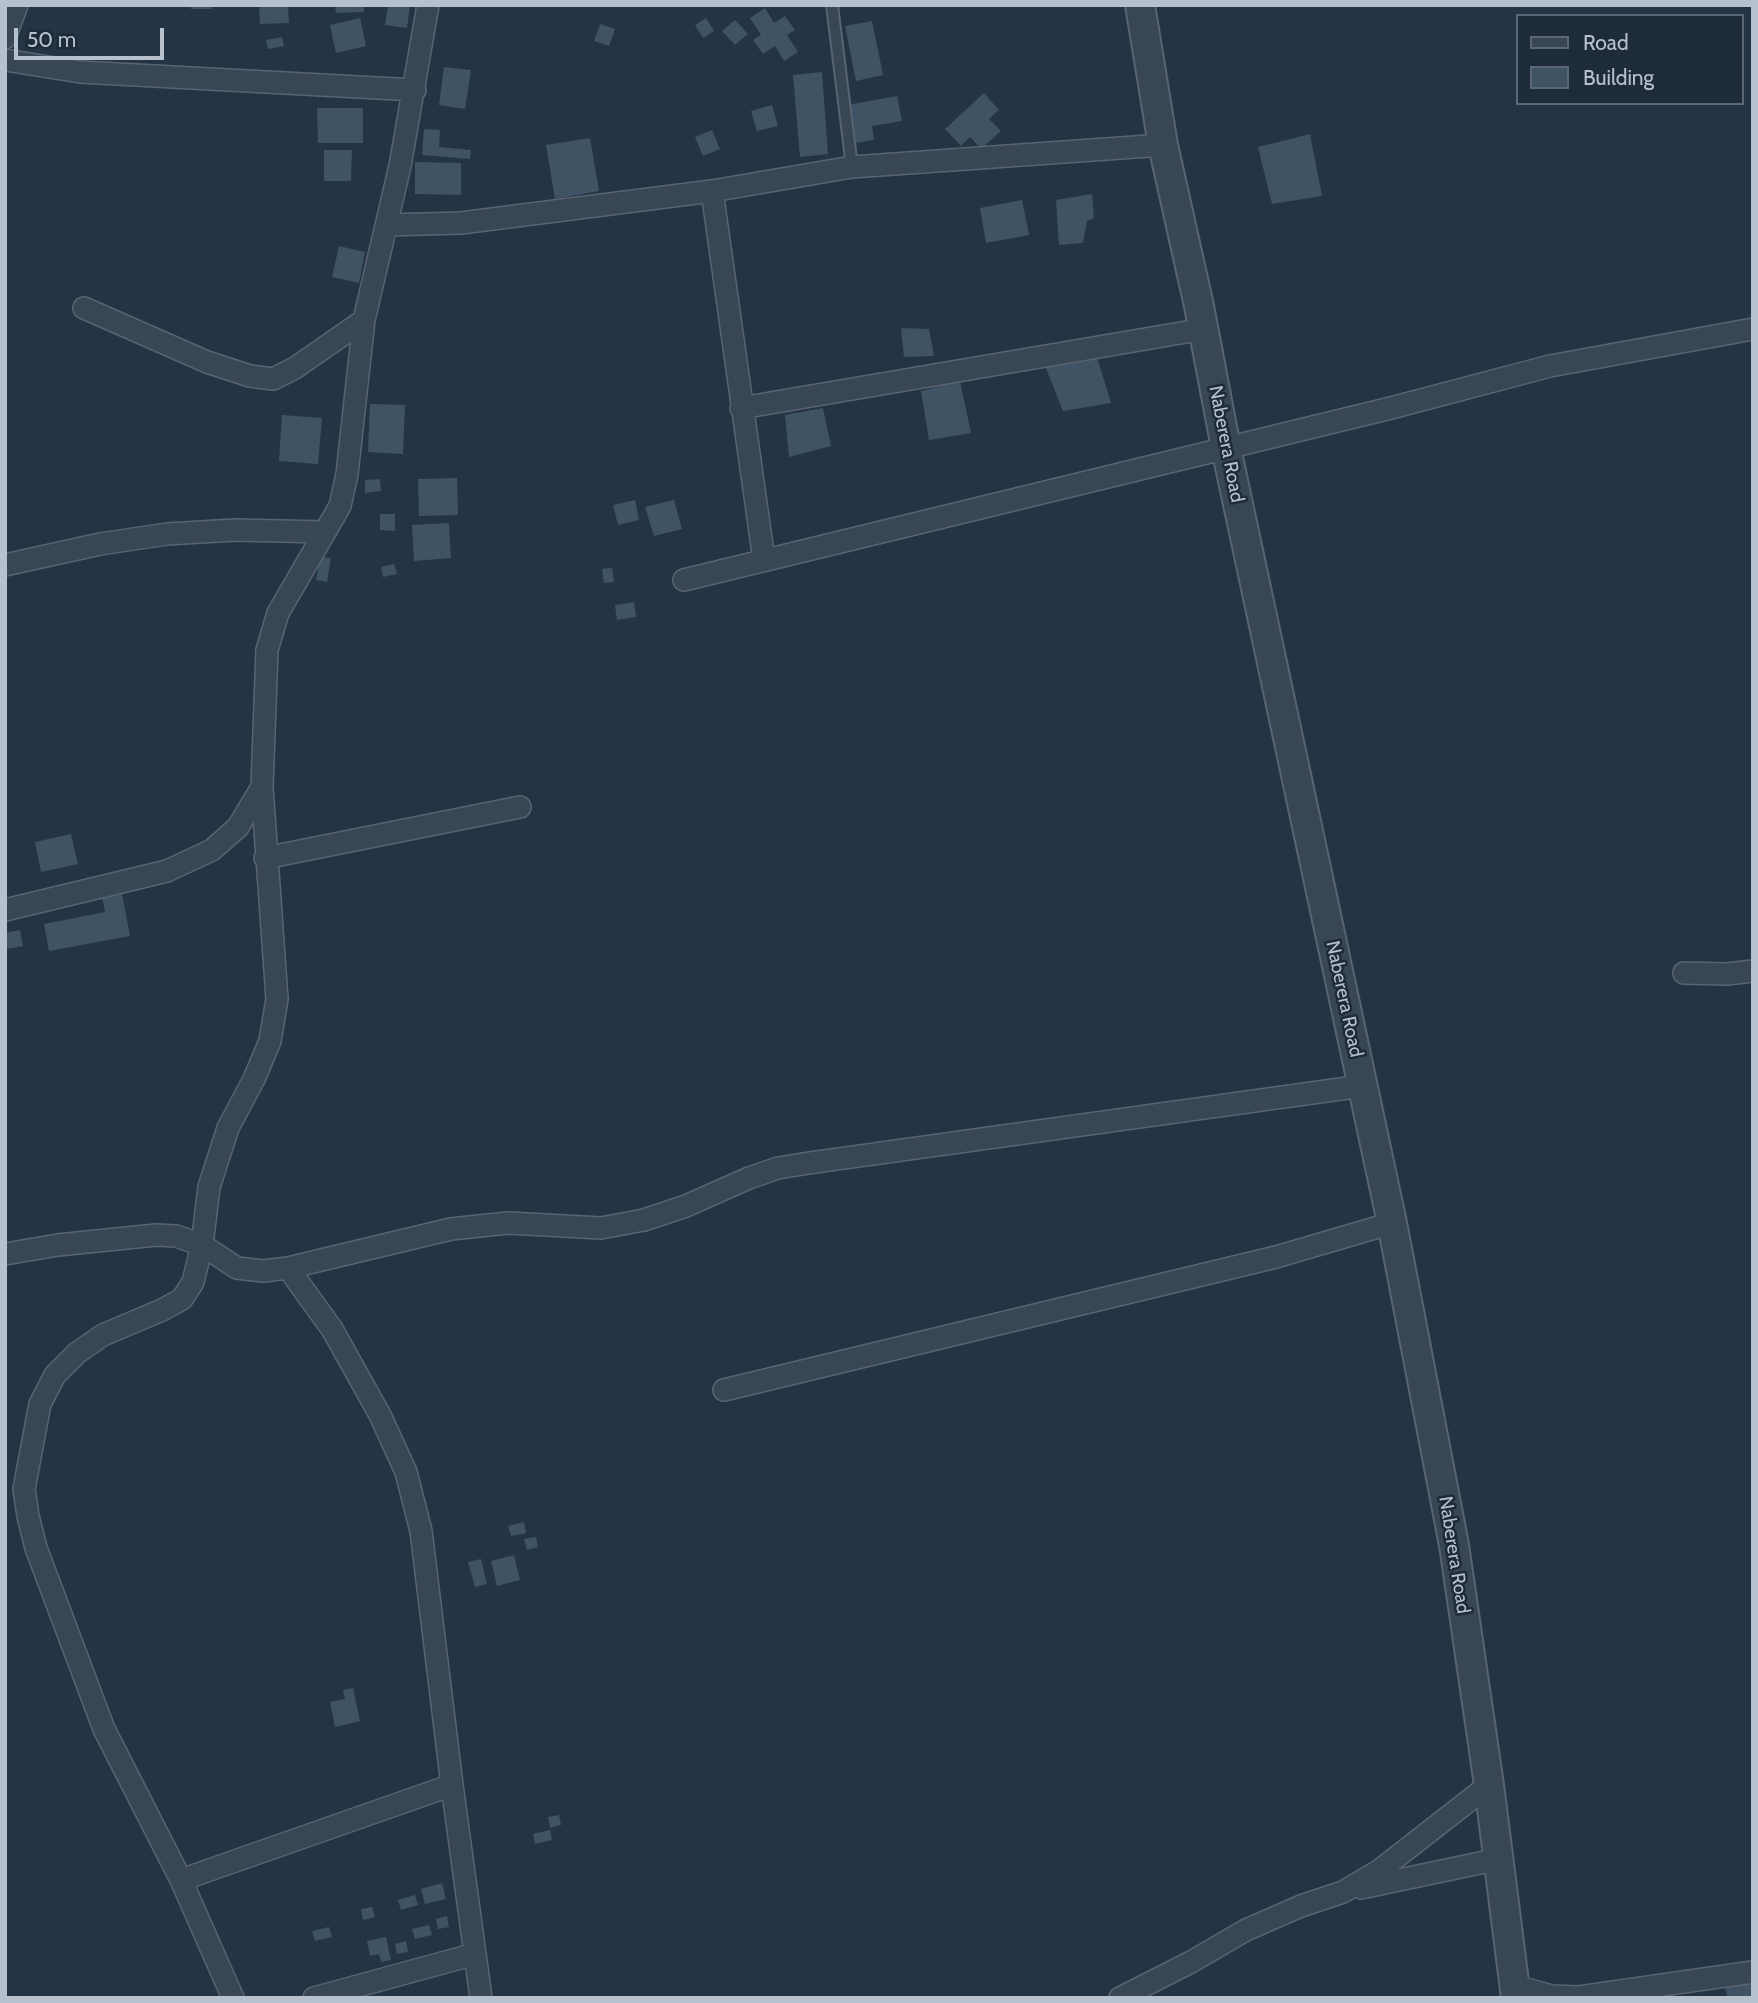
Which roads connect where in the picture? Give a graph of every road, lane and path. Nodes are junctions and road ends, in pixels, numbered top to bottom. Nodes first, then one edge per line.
1 (428, 5) edge
2 (832, 5) edge
3 (1140, 5) edge
4 (12, 11) edge
5 (5, 38) edge
6 (5, 60) edge
7 (415, 90) junction
8 (1163, 145) junction
9 (852, 167) junction
10 (712, 191) junction
11 (387, 225) junction
12 (84, 308) dead end
13 (364, 320) junction
14 (1753, 329) edge
15 (1204, 330) junction
16 (741, 408) junction
17 (1226, 448) junction
18 (325, 532) junction
19 (764, 560) junction
20 (5, 565) edge
21 (684, 580) dead end
22 (262, 788) junction
23 (520, 807) dead end
24 (265, 858) junction
25 (5, 910) edge
26 (1753, 971) edge
27 (1684, 973) dead end
28 (1362, 1086) junction
29 (1392, 1223) junction
30 (202, 1245) junction
31 (5, 1254) edge
32 (288, 1268) junction
33 (724, 1390) dead end
34 (452, 1784) junction
35 (1489, 1785) junction
36 (1499, 1859) junction
37 (181, 1880) junction
38 (1343, 1892) junction
39 (475, 1954) junction
40 (1753, 1972) edge
41 (1515, 1992) edge
42 (233, 1998) edge
43 (314, 1998) edge
44 (481, 1998) edge
45 (1120, 1998) edge

1 - 7 street
2 - 9 lane
3 - 8 street, Naberera Road
4 - 5 street
6 - 7 street
7 - 11 street
8 - 9 street
8 - 15 street, Naberera Road
9 - 10 street
10 - 11 street
10 - 16 street
11 - 13 street
12 - 13 street
13 - 18 street
14 - 17 street
15 - 16 street
15 - 17 street, Naberera Road
16 - 19 street
17 - 19 street
17 - 28 street, Naberera Road
18 - 20 street
18 - 22 street
19 - 21 street
22 - 24 street
22 - 25 street
23 - 24 street
24 - 30 street
26 - 27 street
28 - 29 street, Naberera Road
28 - 32 street
29 - 33 street
29 - 35 street, Naberera Road
30 - 31 street
30 - 32 street
30 - 37 street
32 - 34 street
34 - 37 street
34 - 39 street
35 - 36 street, Naberera Road
35 - 38 street
36 - 38 street
36 - 41 street, Naberera Road
37 - 42 street
38 - 45 street
39 - 43 street
39 - 44 street
40 - 41 street

